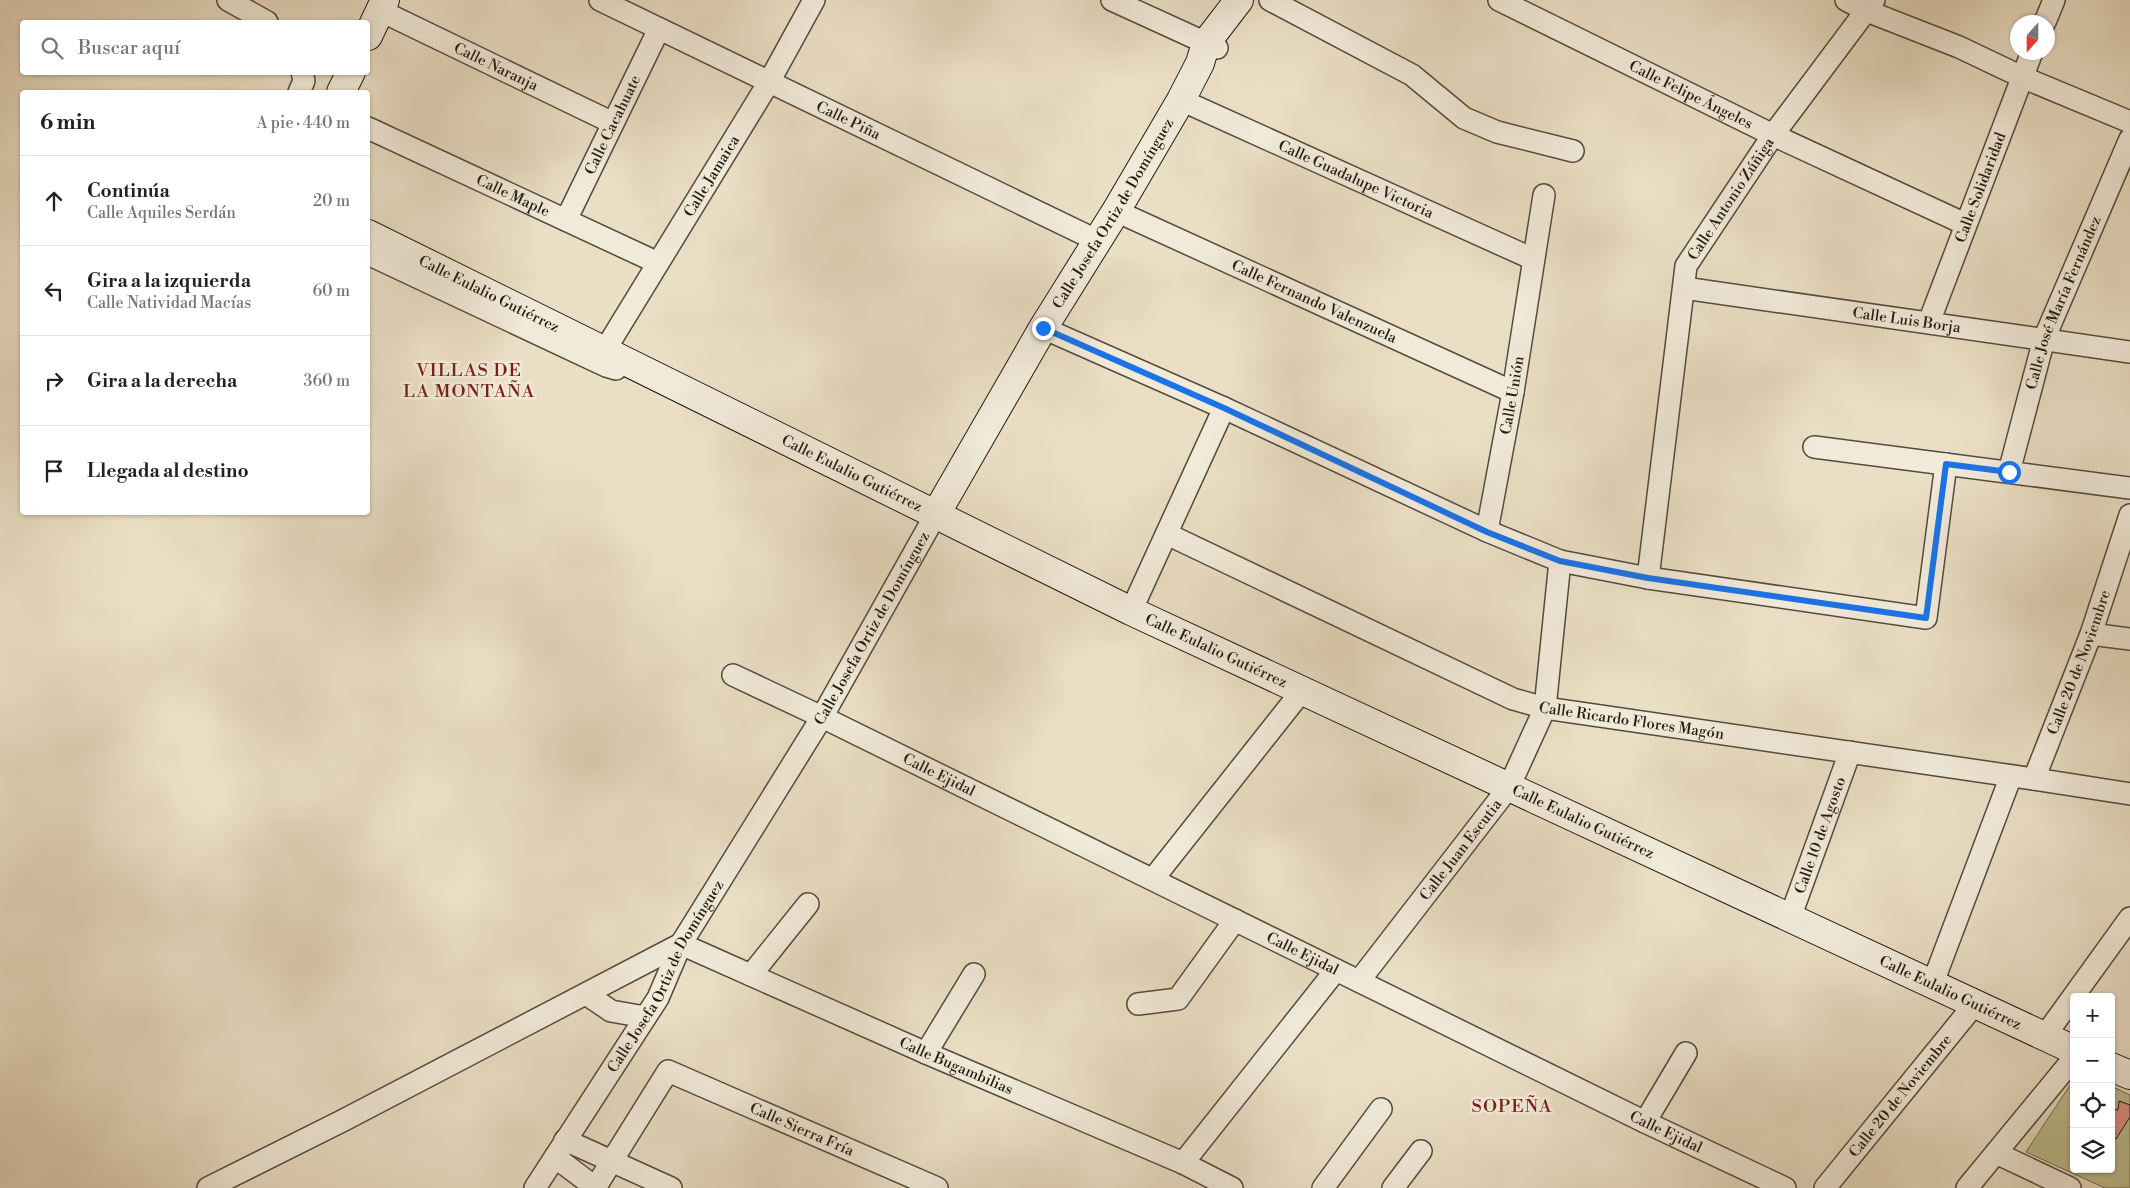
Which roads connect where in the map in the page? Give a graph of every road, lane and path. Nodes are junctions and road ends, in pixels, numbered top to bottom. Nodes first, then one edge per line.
1 (228, 0) edge
2 (600, 0) edge
3 (814, 0) edge
4 (1112, 0) edge
5 (1239, 0) edge
6 (1255, 0) edge
7 (1270, 0) edge
8 (1499, 0) edge
9 (1846, 0) edge
10 (2054, 0) edge
11 (382, 5) edge
12 (1871, 5) edge
13 (2048, 15) edge
14 (263, 20) edge
15 (660, 29) junction
16 (370, 32) edge
17 (1208, 51) junction
18 (2029, 60) edge
19 (303, 75) edge
20 (350, 75) edge
21 (2022, 77) junction
22 (769, 82) junction
23 (300, 90) edge
24 (343, 90) edge
25 (1181, 100) junction
26 (2130, 122) edge
27 (613, 123) junction
28 (370, 129) edge
29 (1773, 135) junction
30 (2130, 139) edge
31 (1573, 151) dead end
32 (1544, 195) dead end
33 (1116, 212) junction
34 (566, 220) junction
35 (1965, 224) junction
36 (370, 235) edge
37 (1098, 240) junction
38 (370, 255) edge
39 (1533, 259) junction
40 (658, 263) junction
41 (1684, 288) junction
42 (1929, 322) junction
43 (1043, 328) junction
44 (2044, 339) junction
45 (606, 350) junction
46 (2130, 352) edge
47 (667, 380) junction
48 (1512, 392) junction
49 (1224, 408) junction
50 (1814, 447) dead end
51 (1946, 464) junction
52 (2009, 472) junction
53 (2130, 488) edge
54 (936, 514) junction
55 (2130, 516) edge
56 (1487, 532) junction
57 (1167, 534) junction
58 (1560, 561) junction
59 (1648, 578) junction
60 (1131, 611) junction
61 (2091, 634) junction
62 (2130, 639) edge
63 (733, 675) dead end
64 (1302, 692) junction
65 (1545, 708) junction
66 (822, 717) junction
67 (1850, 752) junction
68 (2012, 776) junction
69 (2034, 778) junction
70 (1509, 788) junction
71 (2130, 794) edge
72 (1153, 879) junction
73 (808, 904) dead end
74 (1790, 918) junction
75 (2130, 918) edge
76 (1235, 920) junction
77 (681, 944) junction
78 (1336, 970) junction
79 (974, 974) dead end
80 (751, 975) junction
81 (1359, 981) junction
82 (1932, 985) junction
83 (586, 994) junction
84 (1138, 1004) dead end
85 (1974, 1005) junction
86 (645, 1017) junction
87 (2044, 1037) junction
88 (2070, 1048) edge
89 (926, 1053) junction
90 (1686, 1053) dead end
91 (2070, 1063) edge
92 (2115, 1069) edge
93 (2130, 1075) edge
94 (1381, 1109) dead end
95 (1645, 1122) junction
96 (560, 1149) junction
97 (1421, 1151) dead end
98 (1996, 1153) junction
99 (611, 1162) junction
100 (1183, 1163) junction
101 (208, 1188) edge
102 (535, 1188) edge
103 (596, 1188) edge
104 (671, 1188) edge
105 (937, 1188) edge
106 (1232, 1188) edge
107 (1323, 1188) edge
108 (1393, 1188) edge
109 (1785, 1188) edge
110 (1825, 1188) edge
111 (1967, 1188) edge
112 (2070, 1188) edge

1 - 14 street
2 - 15 street, Calle Piña
3 - 22 street, Calle Jamaica
4 - 17 street
5 - 17 street, Calle Josefa Ortiz de Domínguez
6 - 17 street, Calle Josefa Ortiz de Domínguez
7 - 31 street
8 - 29 street, Calle Felipe Ángeles
9 - 12 street
10 - 13 street
11 - 16 street
11 - 27 street, Calle Naranja
12 - 21 street
12 - 29 street, Calle Antonio Zúñiga
15 - 22 street, Calle Piña
15 - 27 street, Calle Cacahuate
17 - 25 street, Calle Josefa Ortiz de Domínguez
18 - 21 street, Calle Solidaridad
19 - 23 street
20 - 24 street
21 - 26 street
21 - 35 street, Calle Solidaridad
22 - 37 street, Calle Piña
22 - 40 street, Calle Jamaica
25 - 33 street, Calle Josefa Ortiz de Domínguez
25 - 39 street, Calle Guadalupe Victoria
27 - 34 street, Calle Cacahuate
28 - 34 street, Calle Maple
29 - 35 street, Calle Felipe Ángeles
29 - 41 street, Calle Antonio Zúñiga
30 - 44 street, Calle José María Fernández
32 - 39 street, Calle Unión
33 - 37 street, Calle Josefa Ortiz de Domínguez
33 - 48 street, Calle Fernando Valenzuela
34 - 40 street, Calle Maple
35 - 42 street, Calle Solidaridad
36 - 45 street, Calle Eulalio Gutiérrez
37 - 43 street, Calle Josefa Ortiz de Domínguez
38 - 47 street
39 - 48 street, Calle Unión
40 - 45 street, Calle Jamaica
41 - 42 street, Calle Luis Borja
41 - 59 street, Calle Antonio Zúñiga
42 - 44 street, Calle Luis Borja
43 - 49 street
43 - 54 street, Calle Josefa Ortiz de Domínguez
44 - 46 street, Calle Luis Borja
44 - 52 street, Calle José María Fernández
45 - 47 street, Calle Eulalio Gutiérrez
47 - 54 street, Calle Eulalio Gutiérrez
48 - 56 street, Calle Unión
49 - 56 street
49 - 57 street
50 - 51 street
51 - 52 street
51 - 59 street
52 - 53 street
54 - 60 street, Calle Eulalio Gutiérrez
54 - 66 street, Calle Josefa Ortiz de Domínguez
55 - 61 street, Calle 20 de Noviembre
56 - 58 street
57 - 60 street
57 - 65 street, Calle Ricardo Flores Magón
58 - 59 street
58 - 65 street, Calle Juan Escutia
60 - 64 street, Calle Eulalio Gutiérrez
61 - 62 street
61 - 69 street, Calle 20 de Noviembre
63 - 66 street, Calle Ejidal
64 - 70 street, Calle Eulalio Gutiérrez
64 - 72 street
65 - 67 street, Calle Ricardo Flores Magón
65 - 70 street, Calle Juan Escutia
66 - 72 street, Calle Ejidal
66 - 77 street, Calle Josefa Ortiz de Domínguez
67 - 68 street, Calle Ricardo Flores Magón
67 - 74 street, Calle 10 de Agosto
68 - 69 street, Calle Ricardo Flores Magón
68 - 82 street
69 - 71 street, Calle Ricardo Flores Magón
70 - 74 street, Calle Eulalio Gutiérrez
70 - 81 street, Calle Juan Escutia
72 - 76 street, Calle Ejidal
73 - 80 street
74 - 82 street, Calle Eulalio Gutiérrez
75 - 87 street
76 - 78 street, Calle Ejidal
76 - 84 street
77 - 80 street, Calle Bugambilias
77 - 83 street
77 - 86 street, Calle Josefa Ortiz de Domínguez
78 - 81 street, Calle Ejidal
78 - 100 street
79 - 89 street
80 - 89 street, Calle Bugambilias
81 - 95 street, Calle Ejidal
82 - 85 street, Calle Eulalio Gutiérrez
83 - 86 street
83 - 101 street
85 - 87 street, Calle Eulalio Gutiérrez
85 - 110 street, Calle 20 de Noviembre
86 - 96 street, Calle Josefa Ortiz de Domínguez
87 - 88 street, Calle Eulalio Gutiérrez
89 - 100 street, Calle Bugambilias
90 - 95 street
91 - 98 street
92 - 93 street
94 - 107 street
95 - 109 street, Calle Ejidal
96 - 99 street
96 - 102 street, Calle Josefa Ortiz de Domínguez
96 - 103 street
97 - 108 street
98 - 111 street
98 - 112 street
99 - 103 street
99 - 104 street
99 - 105 street, Calle Sierra Fría
100 - 106 street, Calle Bugambilias

